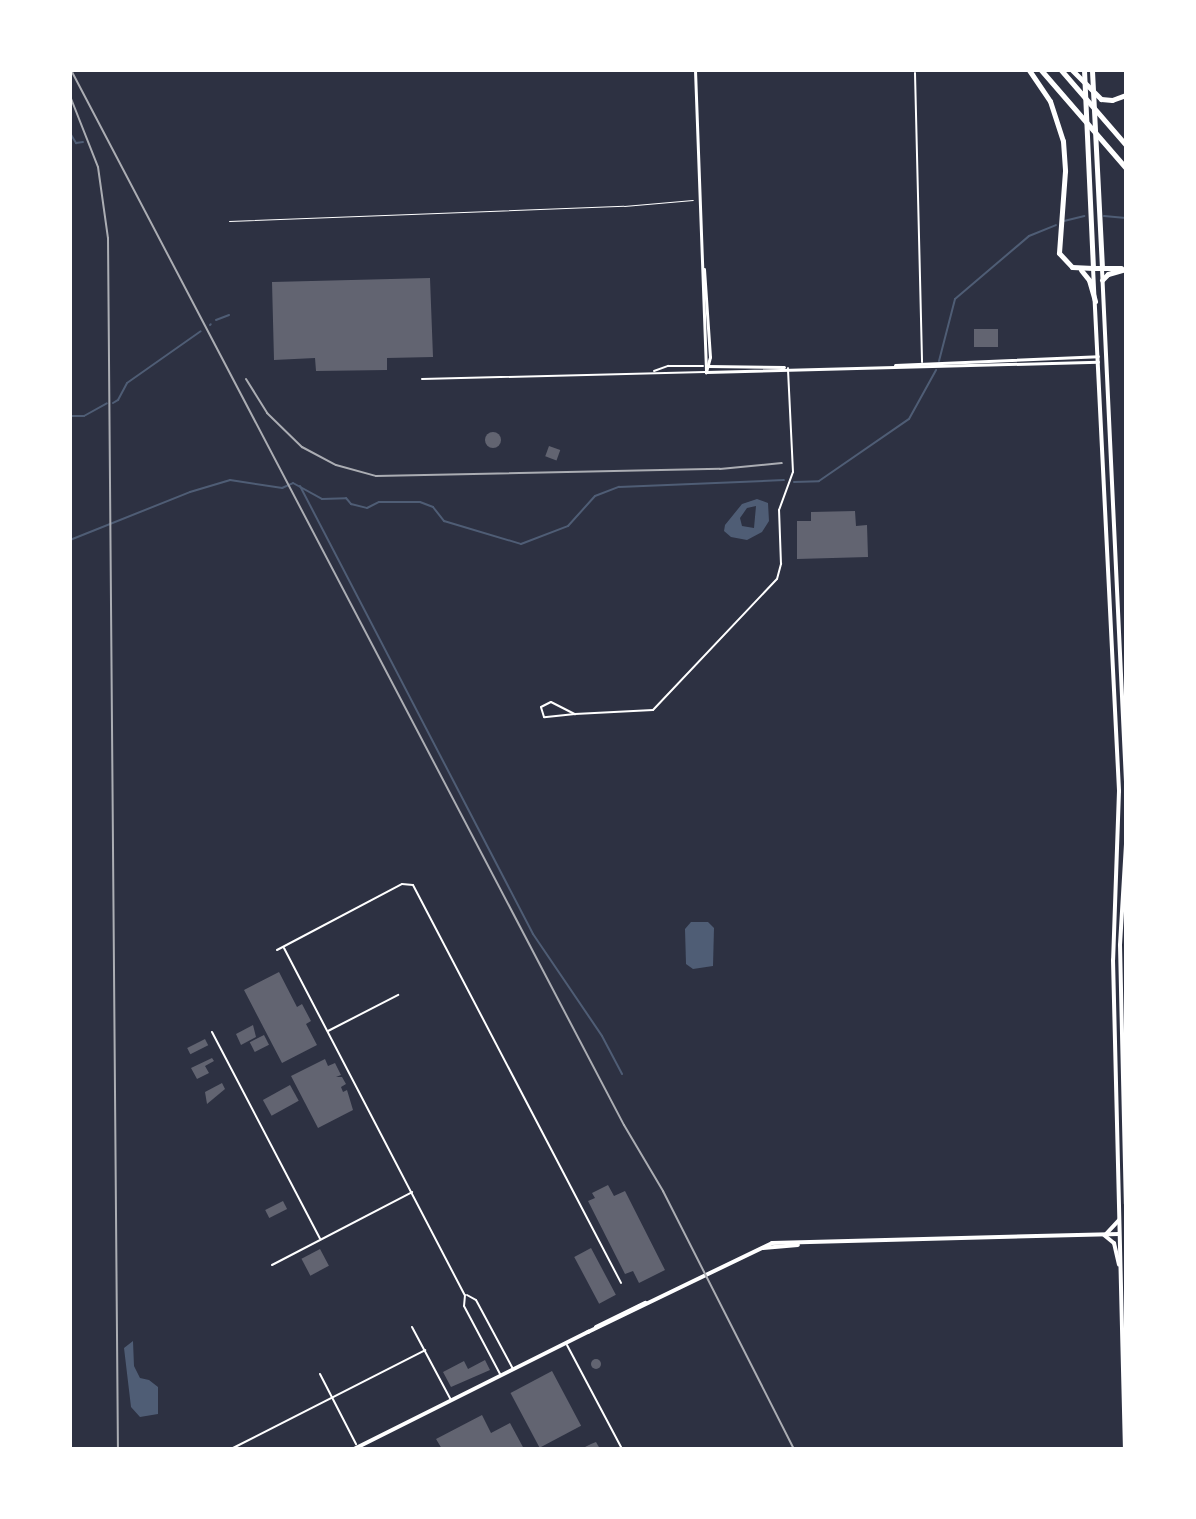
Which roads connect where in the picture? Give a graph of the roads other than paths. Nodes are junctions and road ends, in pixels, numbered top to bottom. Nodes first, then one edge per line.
1 (695, 70) edge
2 (1029, 70) edge
3 (1041, 70) edge
4 (1061, 70) edge
5 (1072, 70) edge
6 (1092, 70) edge
7 (1084, 72) edge
8 (915, 73) dead end
9 (1126, 95) edge
10 (1126, 145) edge
11 (1126, 168) edge
12 (702, 252) junction
13 (1093, 268) junction
14 (1102, 268) junction
15 (1126, 268) edge
16 (1080, 269) junction
17 (1102, 280) junction
18 (1095, 301) junction
19 (1075, 357) junction
20 (1098, 359) junction
21 (1106, 359) junction
22 (1072, 362) junction
23 (1000, 363) junction
24 (922, 365) junction
25 (703, 366) junction
26 (709, 366) junction
27 (788, 368) junction
28 (653, 372) junction
29 (706, 372) junction
30 (422, 379) dead end
31 (1104, 478) junction
32 (1112, 478) junction
33 (1108, 558) junction
34 (1116, 558) junction
35 (575, 714) junction
36 (544, 717) junction
37 (544, 724) dead end
38 (1118, 782) junction
39 (1126, 782) edge
40 (1126, 844) edge
41 (283, 947) junction
42 (277, 950) dead end
43 (398, 995) dead end
44 (1121, 998) junction
45 (1113, 999) junction
46 (328, 1031) junction
47 (212, 1032) dead end
48 (1116, 1097) junction
49 (1124, 1098) junction
50 (412, 1192) junction
51 (1126, 1201) edge
52 (1119, 1220) junction
53 (1119, 1234) junction
54 (1126, 1234) edge
55 (1103, 1235) junction
56 (320, 1239) junction
57 (272, 1265) dead end
58 (1120, 1271) junction
59 (621, 1283) dead end
60 (465, 1295) junction
61 (412, 1327) dead end
62 (566, 1344) junction
63 (425, 1350) junction
64 (513, 1371) junction
65 (320, 1374) dead end
66 (501, 1377) junction
67 (332, 1397) junction
68 (452, 1401) junction
69 (356, 1448) edge
70 (231, 1449) edge
71 (622, 1449) edge
72 (1125, 1449) edge

1 - 12 street
2 - 16 highway
3 - 11 highway
4 - 10 highway
5 - 9 highway
6 - 14 highway
7 - 13 highway
8 - 24 street
12 - 25 street
12 - 26 street
13 - 14 highway
13 - 16 highway
13 - 18 main road
14 - 15 highway
14 - 17 main road
15 - 17 highway
16 - 18 highway
17 - 21 main road
18 - 20 main road
19 - 20 street
19 - 22 street
19 - 23 street
20 - 21 main road
20 - 22 street
20 - 31 main road
21 - 32 main road
22 - 23 street
23 - 24 street
24 - 27 street
25 - 26 street
25 - 28 street
25 - 29 street
26 - 27 street
26 - 29 street
27 - 29 street
27 - 35 street
28 - 29 street
28 - 30 street
31 - 32 main road
31 - 33 main road
32 - 34 main road
33 - 34 main road
33 - 38 main road
34 - 39 main road
35 - 36 street
35 - 36 street
36 - 37 street
38 - 39 main road
38 - 45 main road
40 - 44 main road
41 - 42 street
41 - 46 street
41 - 59 street
43 - 46 street
44 - 45 main road
44 - 49 main road
45 - 48 main road
46 - 50 street
47 - 56 street
48 - 49 main road
48 - 52 main road
49 - 51 main road
50 - 56 street
50 - 60 street
52 - 53 main road
52 - 55 main road
53 - 54 main road
53 - 55 main road
53 - 58 main road
55 - 58 main road
55 - 62 main road
56 - 57 street
58 - 72 main road
60 - 64 street
60 - 66 street
61 - 63 street
62 - 64 main road
62 - 71 street
63 - 67 street
63 - 68 street
64 - 66 main road
65 - 67 street
66 - 68 main road
67 - 69 street
67 - 70 street
68 - 69 main road

